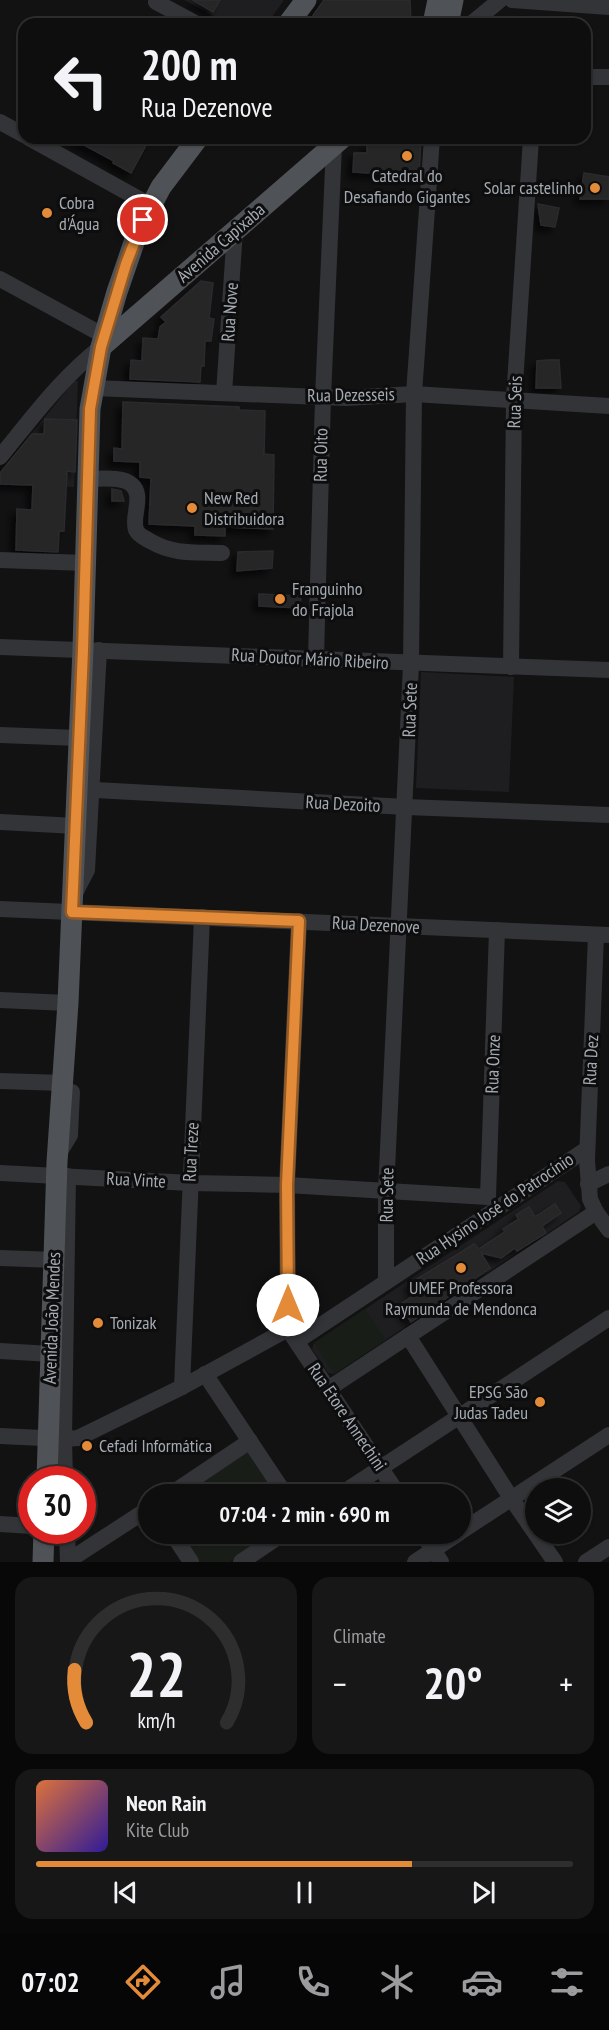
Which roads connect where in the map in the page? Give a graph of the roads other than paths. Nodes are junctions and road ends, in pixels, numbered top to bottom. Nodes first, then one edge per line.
1 (306, 0) edge
2 (429, 0) edge
3 (438, 0) edge
4 (453, 0) edge
5 (500, 0) edge
6 (513, 0) edge
7 (156, 2) dead end
8 (609, 7) edge
9 (186, 18) edge
10 (292, 18) edge
11 (431, 18) edge
12 (434, 18) edge
13 (449, 18) edge
14 (478, 18) edge
15 (591, 77) edge
16 (609, 77) edge
17 (0, 122) edge
18 (18, 132) edge
19 (40, 144) edge
20 (193, 144) edge
21 (335, 144) edge
22 (338, 144) edge
23 (432, 144) edge
24 (531, 144) edge
25 (150, 205) junction
26 (235, 230) junction
27 (0, 279) edge
28 (105, 341) junction
29 (93, 388) junction
30 (224, 393) junction
31 (414, 394) junction
32 (323, 397) junction
33 (514, 399) junction
34 (609, 406) edge
35 (0, 457) edge
36 (88, 479) junction
37 (222, 553) dead end
38 (0, 560) edge
39 (86, 563) junction
40 (0, 647) edge
41 (91, 650) junction
42 (316, 658) junction
43 (411, 664) junction
44 (609, 664) edge
45 (511, 667) junction
46 (609, 670) edge
47 (0, 735) edge
48 (80, 738) junction
49 (84, 790) junction
50 (406, 807) junction
51 (609, 814) edge
52 (0, 822) edge
53 (76, 826) junction
54 (0, 909) edge
55 (72, 912) junction
56 (202, 917) junction
57 (299, 921) junction
58 (399, 927) junction
59 (497, 930) junction
60 (603, 935) edge
61 (0, 1000) edge
62 (68, 1003) junction
63 (0, 1081) edge
64 (63, 1083) junction
65 (587, 1149) junction
66 (61, 1170) junction
67 (0, 1173) edge
68 (609, 1174) edge
69 (190, 1183) junction
70 (588, 1184) junction
71 (287, 1185) junction
72 (386, 1191) junction
73 (492, 1203) junction
74 (596, 1212) junction
75 (609, 1230) edge
76 (0, 1258) edge
77 (54, 1260) junction
78 (386, 1282) junction
79 (609, 1318) edge
80 (292, 1335) junction
81 (408, 1336) junction
82 (0, 1351) edge
83 (51, 1354) junction
84 (204, 1374) junction
85 (182, 1387) junction
86 (328, 1389) junction
87 (459, 1417) junction
88 (609, 1435) edge
89 (0, 1436) edge
90 (56, 1439) junction
91 (250, 1441) junction
92 (50, 1466) edge
93 (62, 1466) edge
94 (381, 1467) junction
95 (186, 1484) edge
96 (278, 1484) edge
97 (356, 1484) edge
98 (392, 1484) edge
99 (511, 1497) junction
100 (138, 1516) edge
101 (0, 1524) edge
102 (471, 1524) edge
103 (18, 1525) edge
104 (44, 1544) edge
105 (67, 1544) edge
106 (179, 1544) edge
107 (268, 1544) edge
108 (448, 1544) edge
109 (609, 1547) edge
110 (437, 1556) edge
111 (43, 1562) edge
112 (68, 1562) edge
113 (191, 1562) edge
114 (241, 1562) edge
115 (414, 1562) edge
116 (555, 1562) edge
117 (586, 1562) edge

1 - 10 main road
2 - 11 street
3 - 12 main road
4 - 13 main road
5 - 14 street
6 - 8 street
7 - 9 street
15 - 16 street
17 - 18 street
19 - 25 street
20 - 25 main road, Avenida João Mendes
21 - 26 main road, Avenida Capixaba
22 - 32 street, Rua Oito
23 - 31 street, Rua Sete
24 - 33 street, Rua Seis
25 - 28 main road, Avenida João Mendes
26 - 28 main road, Avenida Capixaba
26 - 30 street, Rua Nove
27 - 28 street
28 - 29 main road, Avenida João Mendes
28 - 35 street
29 - 30 street, Rua Dezesseis
29 - 36 main road, Avenida João Mendes
30 - 32 street, Rua Dezesseis
31 - 32 street, Rua Dezesseis
31 - 33 street, Rua Dezesseis
31 - 43 street, Rua Sete
32 - 42 street, Rua Oito
33 - 34 street, Rua Dezesseis
33 - 45 street, Rua Seis
36 - 37 street
36 - 39 main road, Avenida João Mendes
38 - 39 street
39 - 41 main road, Avenida João Mendes
40 - 41 street, Rua Doutor Mário Ribeiro
41 - 42 street, Rua Doutor Mário Ribeiro
41 - 48 main road, Avenida João Mendes
41 - 49 street, Avenida João Mendes
42 - 43 street, Rua Doutor Mário Ribeiro
43 - 45 street, Rua Doutor Mário Ribeiro
43 - 50 street, Rua Sete
44 - 46 street
45 - 46 street, Rua Doutor Mário Ribeiro
47 - 48 street
48 - 49 main road, Avenida João Mendes
49 - 50 street, Rua Dezoito
49 - 53 main road, Avenida João Mendes
49 - 55 street, Avenida João Mendes
50 - 51 street, Rua Dezoito
50 - 58 street, Rua Sete
52 - 53 street
53 - 55 main road, Avenida João Mendes
54 - 55 street, Rua Dezenove
55 - 56 street, Rua Dezenove
55 - 62 main road, Avenida João Mendes
55 - 66 street, Avenida João Mendes
56 - 57 street, Rua Dezenove
56 - 69 street, Rua Treze
57 - 58 street, Rua Dezenove
57 - 71 street
58 - 59 street, Rua Dezenove
58 - 72 street, Rua Sete
59 - 60 street, Rua Dezenove
59 - 73 street, Rua Onze
60 - 65 street, Rua Dez
61 - 62 street
62 - 64 main road, Avenida João Mendes
63 - 64 street
64 - 66 main road, Avenida João Mendes
65 - 70 street, Rua Dez
65 - 73 street, Rua Hysino José do Patrocínio
66 - 67 street, Rua Vinte
66 - 69 street, Rua Vinte
66 - 77 main road, Avenida João Mendes
66 - 90 street, Avenida João Mendes
68 - 70 street
69 - 71 street, Rua Vinte
69 - 85 street, Rua Treze
70 - 74 street, Rua Dez
71 - 72 street, Rua Vinte
71 - 80 street
72 - 73 street, Rua Vinte
72 - 78 street, Rua Sete
73 - 78 street, Rua Hysino José do Patrocínio
74 - 75 street, Rua Dez
74 - 81 street
76 - 77 street
77 - 83 main road, Avenida João Mendes
78 - 80 street, Rua Hysino José do Patrocínio
79 - 87 street
80 - 84 street, Rua Hysino José do Patrocínio
80 - 86 street, Rua Etore Annechini
81 - 86 street
81 - 87 street
82 - 83 street
83 - 90 main road, Avenida João Mendes
84 - 85 street, Rua Hysino José do Patrocínio
84 - 91 street
85 - 90 street, Rua Hysino José do Patrocínio
86 - 94 street, Rua Etore Annechini
87 - 94 street
87 - 99 street
88 - 99 street
89 - 90 street, Rua Hysino José do Patrocínio
90 - 92 main road, Avenida João Mendes
90 - 93 street
91 - 95 street
91 - 96 street
94 - 97 street
94 - 98 street, Rua Etore Annechini
99 - 102 street
99 - 116 street
100 - 112 street
101 - 103 street
104 - 111 main road
105 - 112 street
106 - 113 street
107 - 114 street
108 - 110 street
109 - 117 street
110 - 115 street

